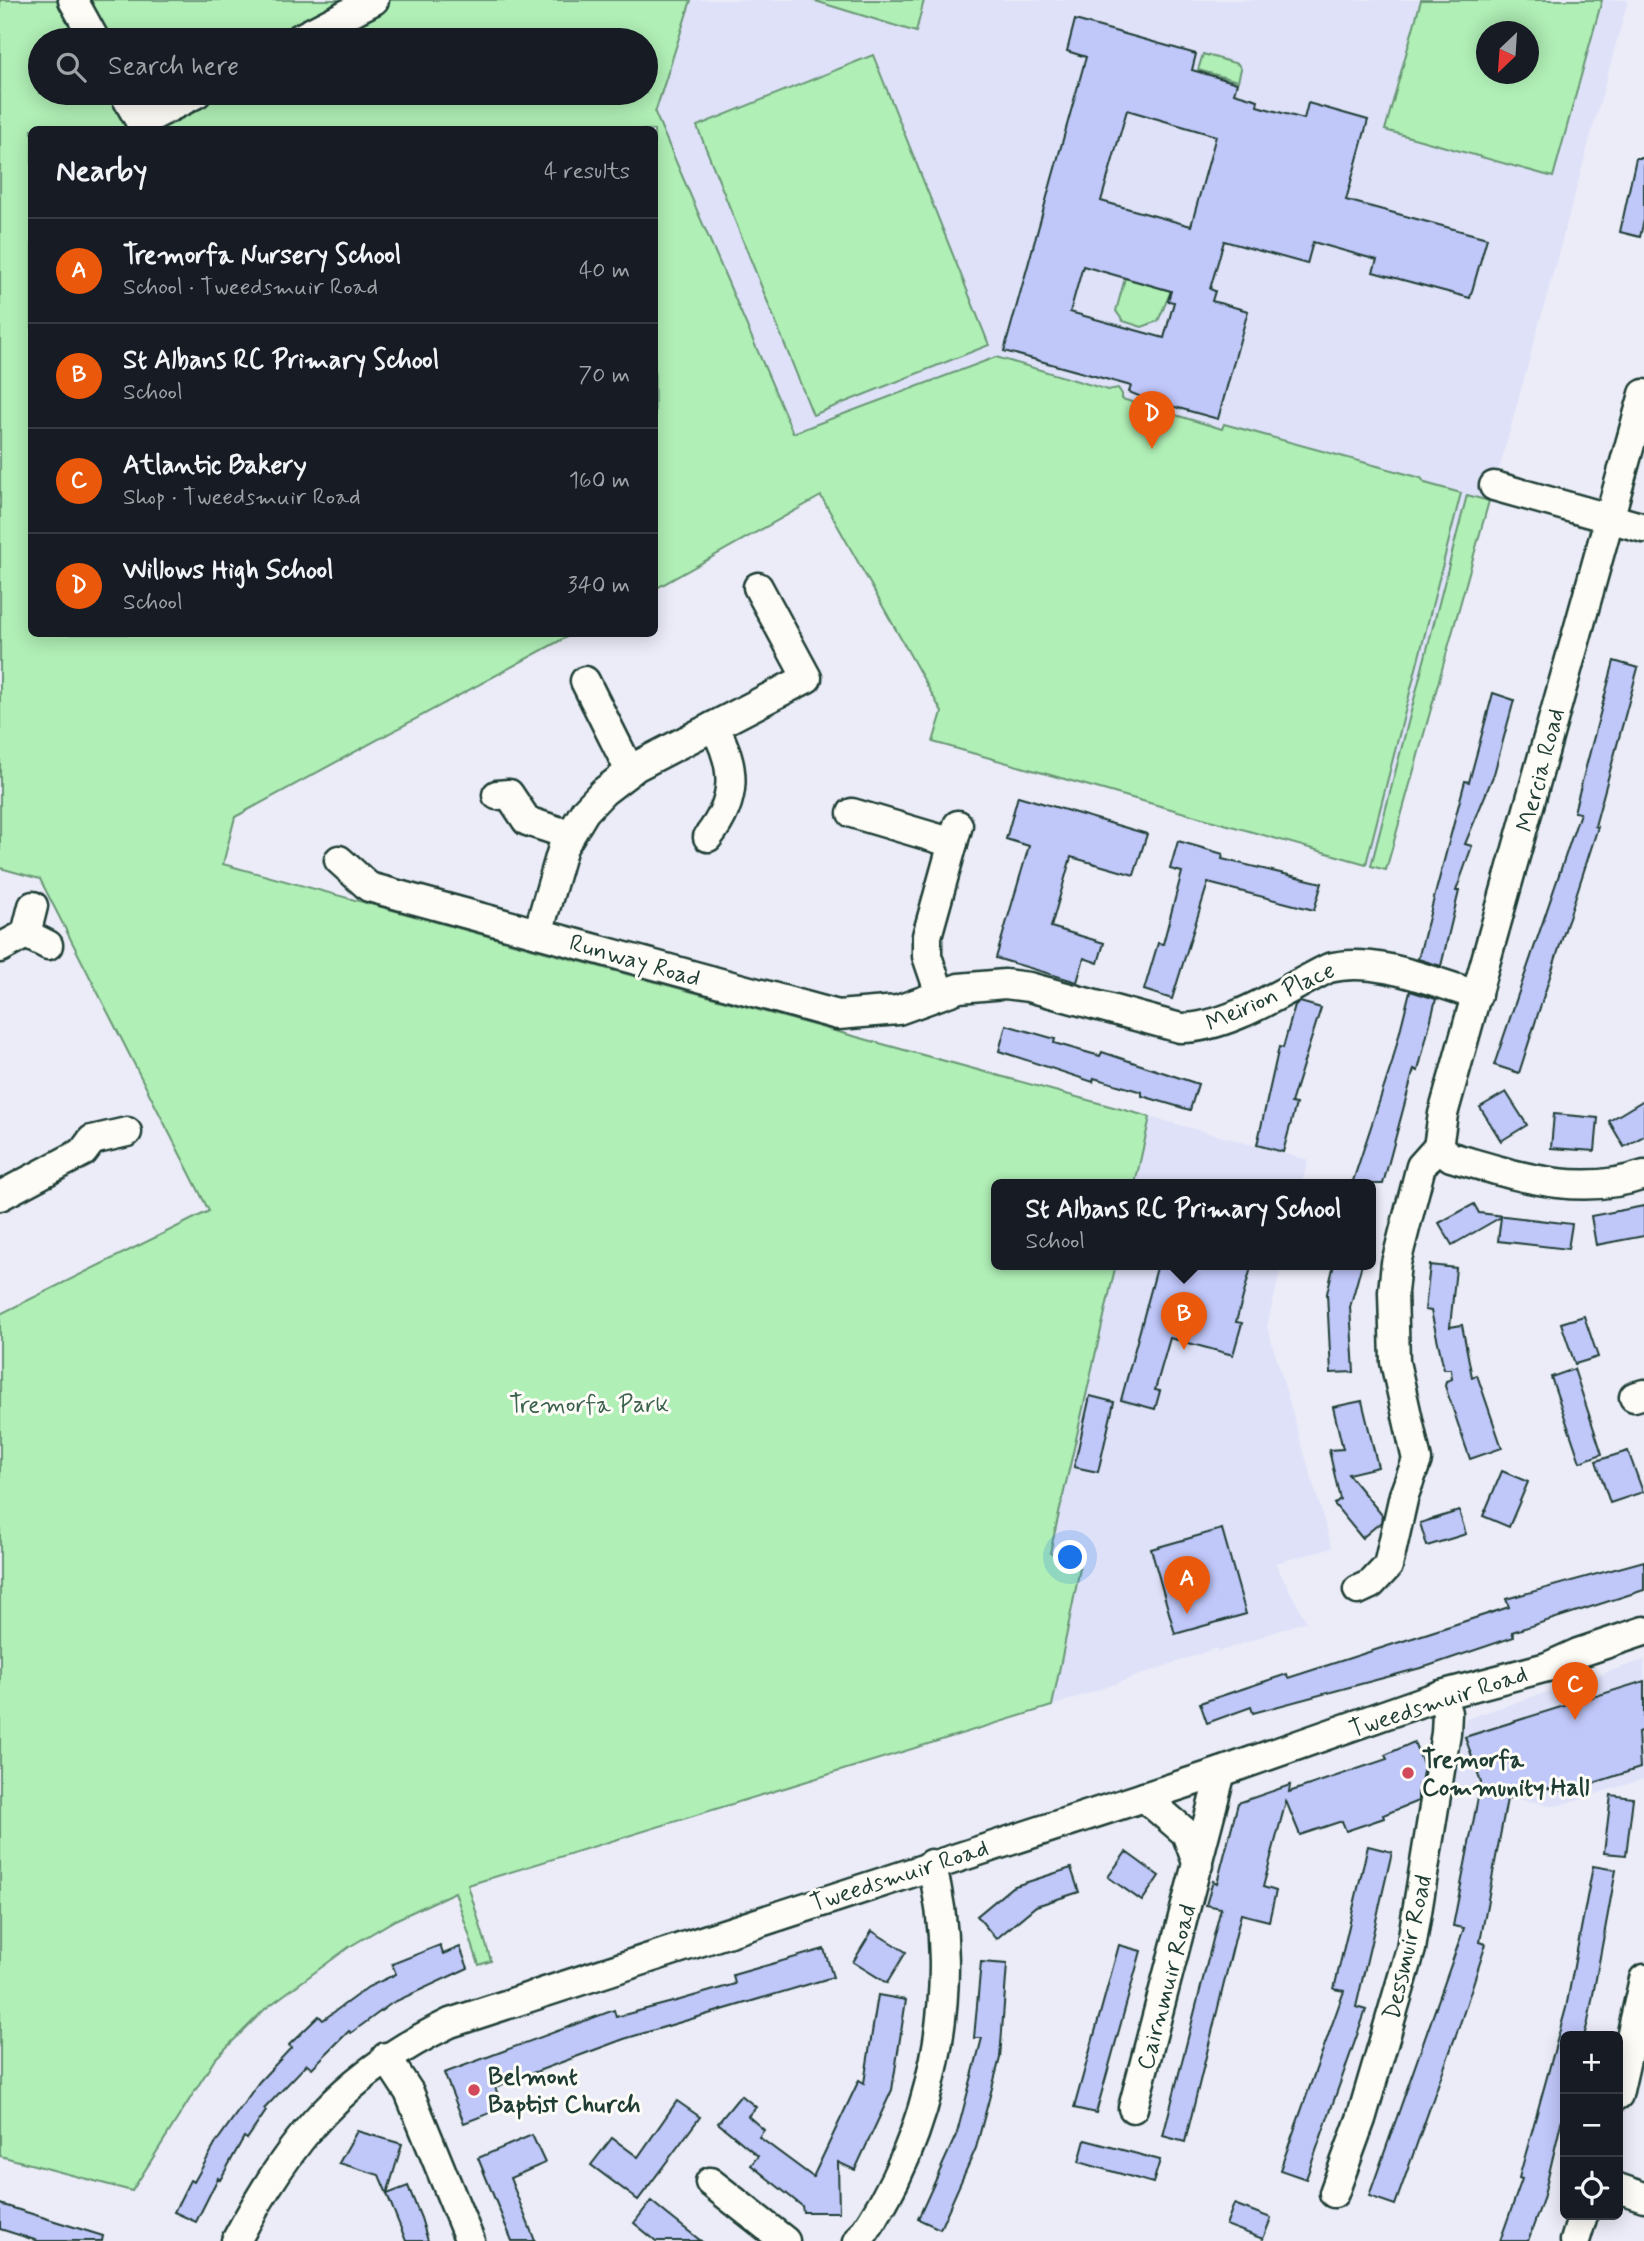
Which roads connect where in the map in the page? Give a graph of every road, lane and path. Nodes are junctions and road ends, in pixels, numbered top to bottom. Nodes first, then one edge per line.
1 (73, 0) edge
2 (374, 0) edge
3 (88, 28) edge
4 (320, 28) edge
5 (131, 105) edge
6 (177, 105) edge
7 (143, 126) edge
8 (1644, 394) edge
9 (1494, 486) dead end
10 (1609, 518) junction
11 (1644, 528) edge
12 (758, 587) dead end
13 (585, 681) dead end
14 (714, 726) junction
15 (630, 771) junction
16 (497, 795) dead end
17 (852, 813) dead end
18 (570, 835) junction
19 (708, 836) dead end
20 (339, 860) dead end
21 (33, 906) dead end
22 (538, 933) junction
23 (0, 948) edge
24 (940, 994) junction
25 (1477, 995) junction
26 (127, 1132) dead end
27 (1438, 1147) junction
28 (1644, 1175) edge
29 (0, 1196) edge
30 (1358, 1590) dead end
31 (1644, 1631) edge
32 (1441, 1695) junction
33 (1220, 1772) junction
34 (1144, 1797) junction
35 (931, 1864) junction
36 (1198, 1865) junction
37 (1644, 1979) edge
38 (386, 2057) junction
39 (1618, 2094) edge
40 (1133, 2108) dead end
41 (710, 2182) dead end
42 (1623, 2190) edge
43 (1334, 2193) dead end
44 (1644, 2197) edge
45 (1581, 2220) edge
46 (871, 2237) edge
47 (236, 2241) edge
48 (470, 2241) edge
49 (785, 2241) edge
50 (1575, 2241) edge

1 - 3 street
2 - 4 street
5 - 7 street
6 - 7 street
8 - 10 street, Mercia Road
9 - 10 street
10 - 11 street
10 - 25 street, Mercia Road
12 - 14 street
13 - 15 street
14 - 15 street
14 - 19 street
15 - 18 street
16 - 18 street
17 - 24 street
18 - 22 street
20 - 22 street, Runway Road
21 - 23 street
22 - 24 street, Runway Road
24 - 25 street, Meirion Place
25 - 27 street, Mercia Road
26 - 29 street
27 - 28 street
27 - 30 street
31 - 32 street, Tweedsmuir Road
32 - 33 street, Tweedsmuir Road
32 - 43 street, Dessmuir Road
33 - 34 street, Tweedsmuir Road
33 - 36 street, Cairnmuir Road
34 - 35 street, Tweedsmuir Road
34 - 36 street
35 - 38 street, Tweedsmuir Road
35 - 46 street
36 - 40 street, Cairnmuir Road
37 - 39 street
38 - 47 street, Tweedsmuir Road
38 - 48 street
41 - 49 street
42 - 44 street
45 - 50 street

